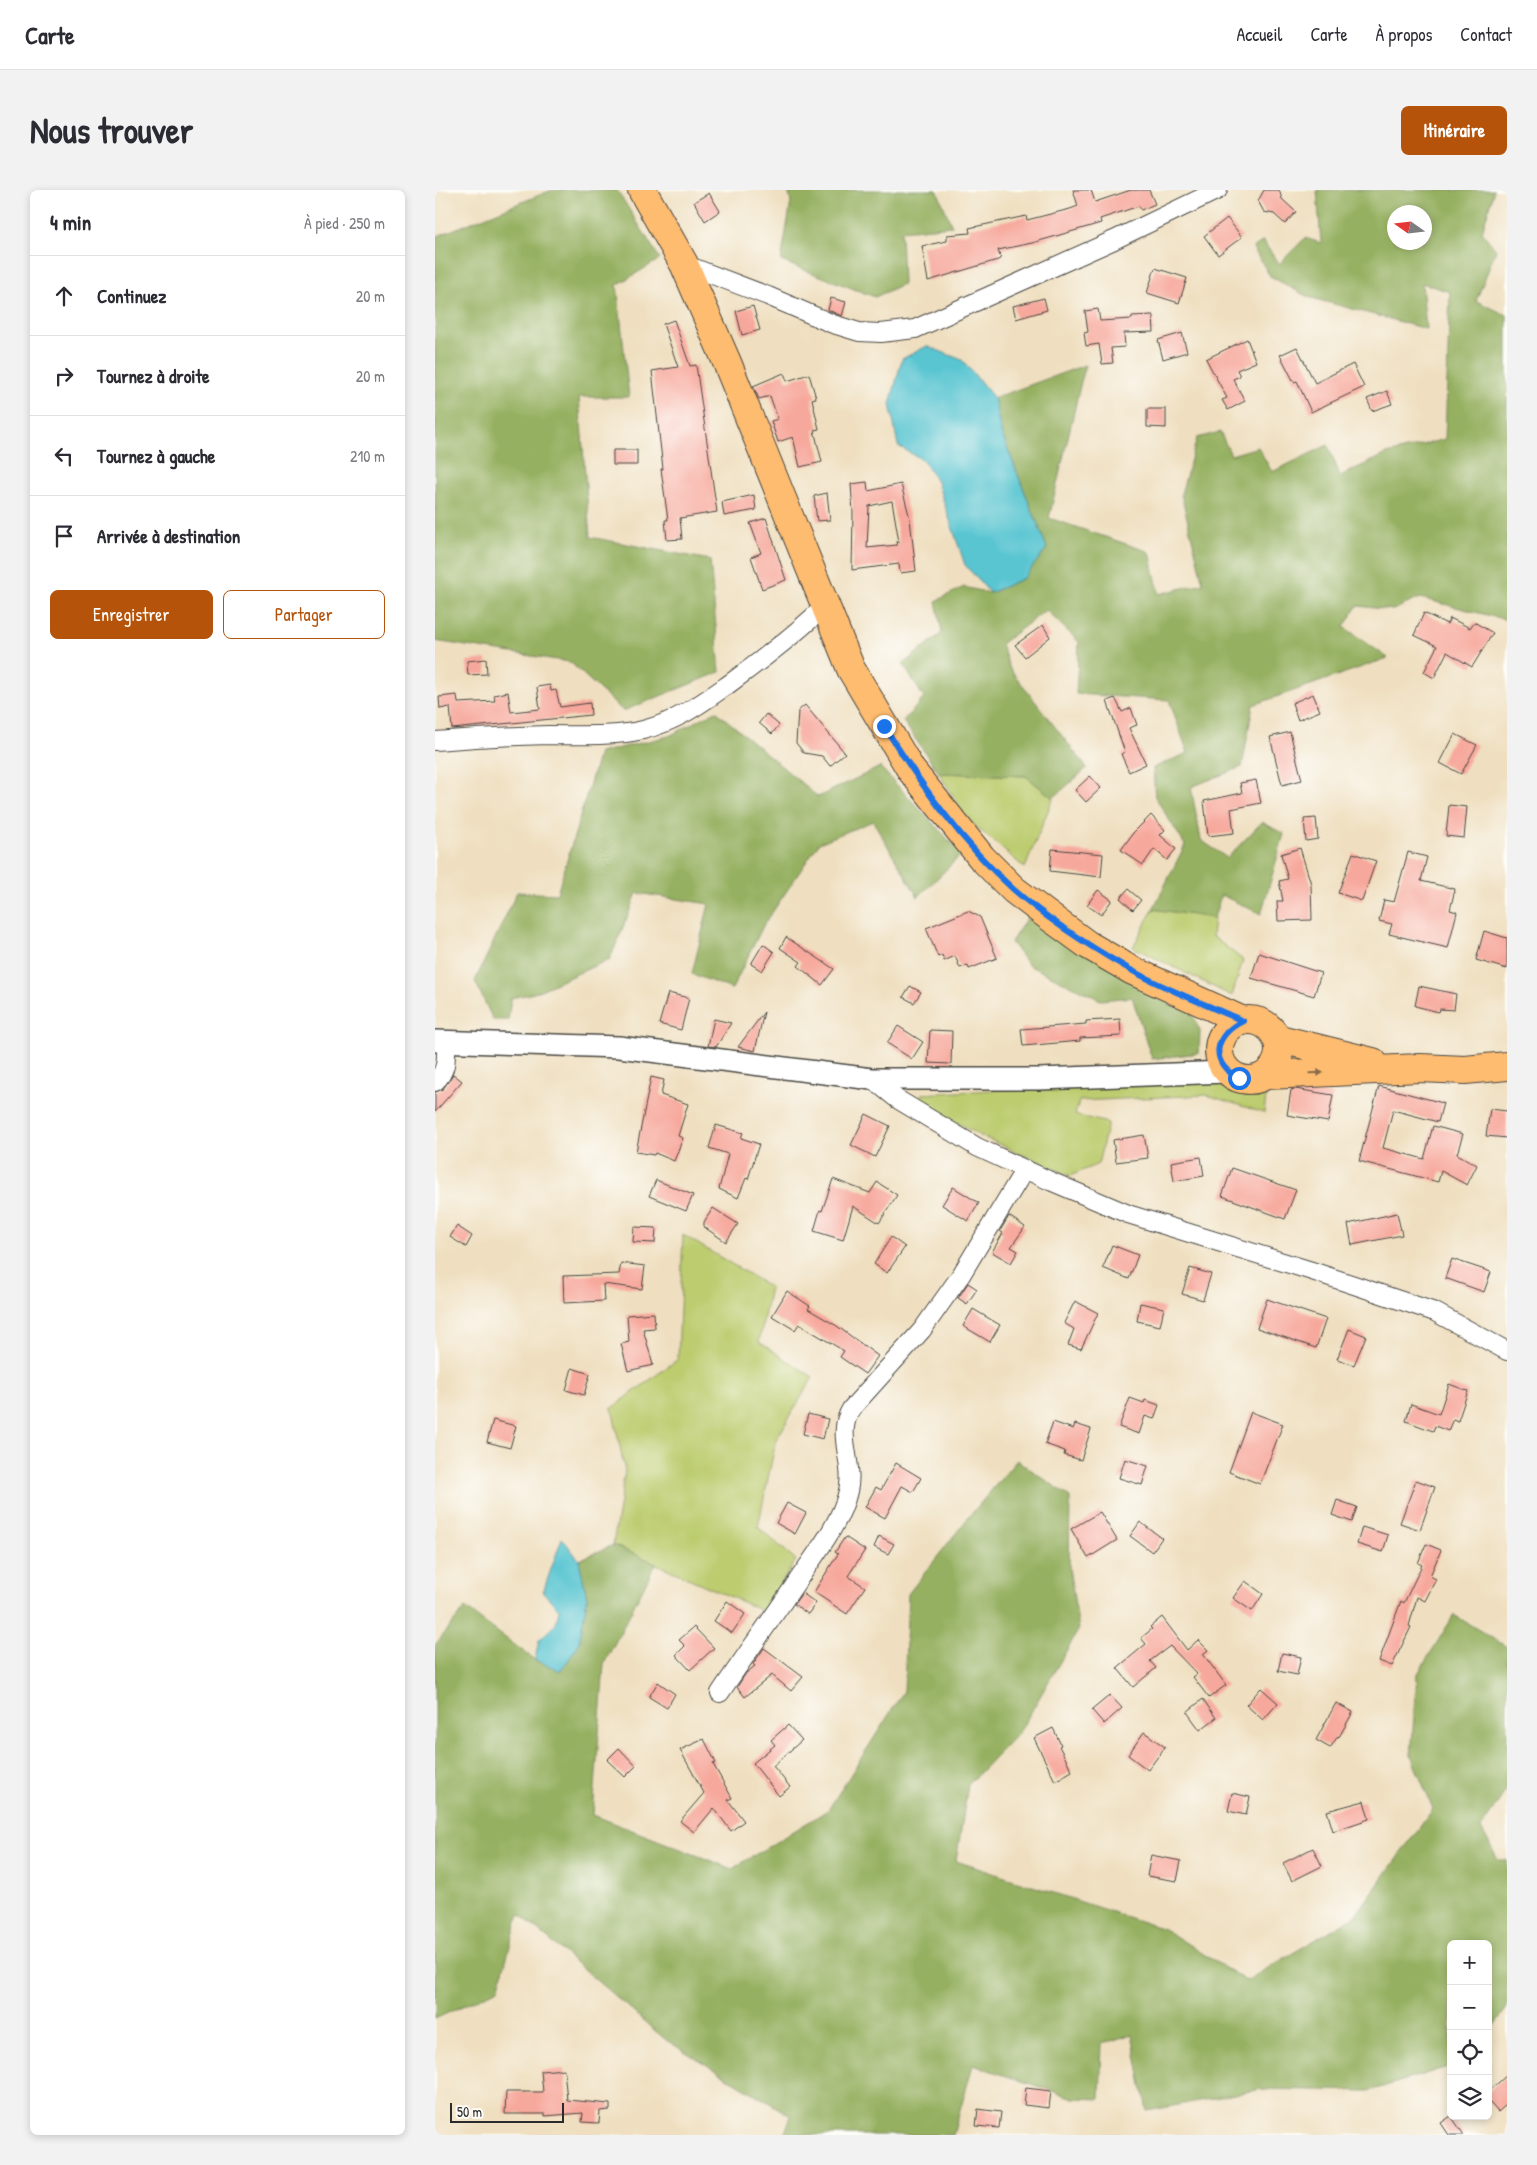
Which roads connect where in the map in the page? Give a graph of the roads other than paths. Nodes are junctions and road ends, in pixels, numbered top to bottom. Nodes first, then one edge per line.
1 (642, 190) edge
2 (1218, 190) edge
3 (684, 264) junction
4 (826, 605) junction
5 (435, 741) edge
6 (1243, 1021) junction
7 (1276, 1038) junction
8 (440, 1041) edge
9 (1507, 1065) edge
10 (1404, 1070) junction
11 (1227, 1072) junction
12 (1267, 1075) junction
13 (872, 1079) junction
14 (435, 1082) edge
15 (1025, 1170) junction
16 (1507, 1351) edge
17 (720, 1693) dead end

1 - 3 main road
2 - 3 street
3 - 4 main road
4 - 5 street
4 - 6 main road
6 - 7 main road
6 - 11 main road
7 - 10 main road
7 - 12 main road
8 - 13 street
8 - 14 street
9 - 10 main road
12 -> 10 main road
11 - 12 main road
11 - 13 street
13 - 15 street
15 - 16 street
15 - 17 street

